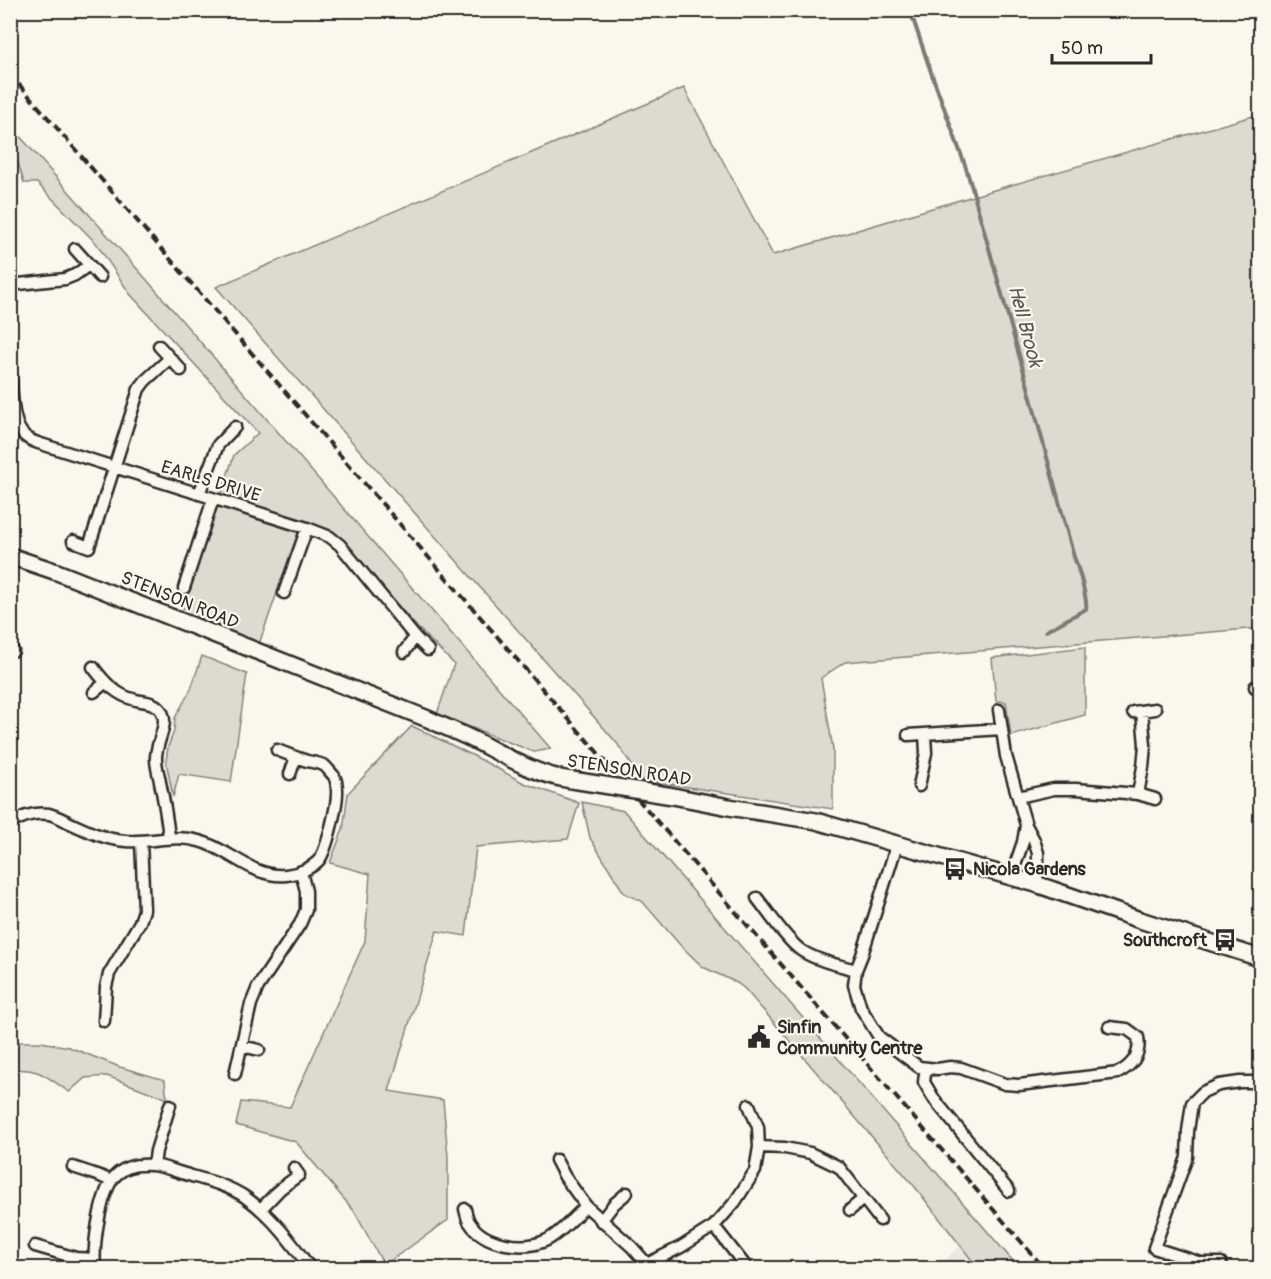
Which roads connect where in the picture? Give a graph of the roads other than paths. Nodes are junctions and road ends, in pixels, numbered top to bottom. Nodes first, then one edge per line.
1 (75, 249) dead end
2 (89, 264) junction
3 (100, 277) dead end
4 (10, 285) edge
5 (159, 346) dead end
6 (170, 358) junction
7 (10, 368) edge
8 (181, 370) dead end
9 (234, 427) dead end
10 (115, 468) junction
11 (199, 495) junction
12 (213, 499) junction
13 (307, 528) junction
14 (73, 541) dead end
15 (11, 557) edge
16 (184, 588) dead end
17 (284, 593) dead end
18 (415, 637) junction
19 (428, 650) dead end
20 (404, 652) dead end
21 (93, 667) dead end
22 (105, 683) junction
23 (94, 692) dead end
24 (1155, 709) dead end
25 (999, 710) dead end
26 (1002, 729) junction
27 (925, 734) junction
28 (908, 735) dead end
29 (277, 750) dead end
30 (296, 757) junction
31 (290, 774) dead end
32 (919, 786) dead end
33 (1138, 794) junction
34 (1018, 797) junction
35 (1155, 799) dead end
36 (10, 824) edge
37 (1026, 825) junction
38 (169, 837) junction
39 (141, 841) junction
40 (897, 844) junction
41 (301, 872) junction
42 (1011, 877) junction
43 (1036, 884) junction
44 (757, 898) dead end
45 (1260, 958) edge
46 (856, 970) junction
47 (104, 1021) dead end
48 (1109, 1027) dead end
49 (242, 1046) junction
50 (259, 1050) dead end
51 (929, 1068) junction
52 (235, 1074) dead end
53 (1260, 1082) edge
54 (170, 1105) dead end
55 (749, 1105) dead end
56 (759, 1147) junction
57 (556, 1160) dead end
58 (154, 1165) junction
59 (73, 1167) dead end
60 (294, 1168) dead end
61 (111, 1181) junction
62 (1009, 1191) dead end
63 (627, 1193) dead end
64 (863, 1199) junction
65 (586, 1206) junction
66 (261, 1209) junction
67 (465, 1209) dead end
68 (850, 1210) dead end
69 (880, 1220) dead end
70 (601, 1221) junction
71 (714, 1226) junction
72 (35, 1246) dead end
73 (1221, 1263) dead end
74 (94, 1264) edge
75 (644, 1266) edge
76 (310, 1269) edge
77 (747, 1269) edge

1 - 2 street
2 - 3 street
2 - 4 street
5 - 6 street
6 - 8 street
6 - 10 street
7 - 10 street, EARLS DRIVE
9 - 11 street
10 - 11 street, EARLS DRIVE
10 - 14 street
11 - 12 street, EARLS DRIVE
12 - 13 street, EARLS DRIVE
12 - 16 street
13 - 17 street
13 - 18 street, EARLS DRIVE
15 - 40 street, STENSON ROAD, bridge
18 - 19 street, EARLS DRIVE
18 - 20 street
21 - 22 street
22 - 23 street
22 - 38 street
24 - 33 street
25 - 26 street
26 - 27 street
26 - 34 street
27 - 28 street
27 - 32 street
29 - 30 street
30 - 31 street
30 - 41 street
33 - 34 street
33 - 35 street
34 - 37 street
36 - 39 street
37 - 42 street
37 - 43 street
38 - 39 street
38 - 41 street
39 - 47 street
40 - 42 street, STENSON ROAD
40 - 46 street
41 - 49 street
42 - 43 street, STENSON ROAD
43 - 45 street, STENSON ROAD
44 - 46 street
46 - 51 street
48 - 51 street
49 - 50 street
49 - 52 street
51 - 62 street
53 - 73 street
54 - 58 street
55 - 56 street
56 - 64 street
56 - 71 street
57 - 65 street
58 - 61 street
58 - 66 street
59 - 61 street
60 - 66 street
61 - 74 street
63 - 70 street
64 - 68 street
64 - 69 street
65 - 67 street
65 - 70 street
66 - 76 street
70 - 75 street
71 - 75 street
71 - 77 street
72 - 74 street

